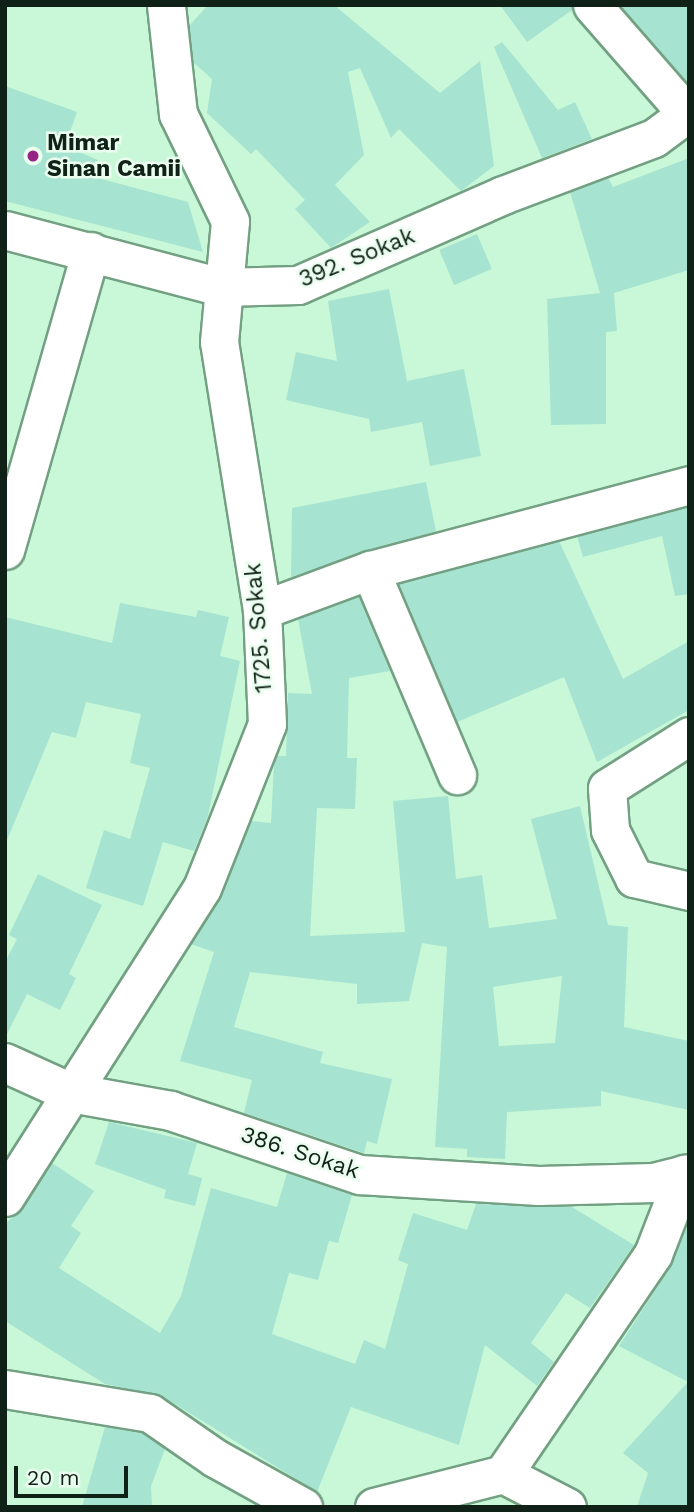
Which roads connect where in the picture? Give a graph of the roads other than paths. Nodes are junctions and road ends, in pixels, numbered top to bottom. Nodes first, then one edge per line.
1 (166, 5) edge
2 (592, 5) edge
3 (688, 113) edge
4 (5, 230) edge
5 (91, 251) junction
6 (220, 287) junction
7 (689, 485) edge
8 (5, 550) edge
9 (370, 570) junction
10 (262, 610) junction
11 (689, 736) edge
12 (457, 775) dead end
13 (689, 891) edge
14 (5, 1063) edge
15 (71, 1093) junction
16 (686, 1174) edge
17 (5, 1197) edge
18 (5, 1389) edge
19 (503, 1474) junction
20 (303, 1507) edge
21 (374, 1507) edge
22 (566, 1507) edge

1 - 6 street, 1725. Sokak
2 - 3 street
3 - 6 street, 392. Sokak
4 - 5 street, 392. Sokak
5 - 6 street, 392. Sokak
5 - 8 street
6 - 10 street, 1725. Sokak
7 - 9 street
9 - 10 street
9 - 12 street
10 - 15 street, 1725. Sokak
11 - 13 street
14 - 15 street, 386. Sokak
15 - 16 street, 386. Sokak
15 - 17 street, 1725. Sokak
16 - 19 street
18 - 20 street
19 - 21 street
19 - 22 street

